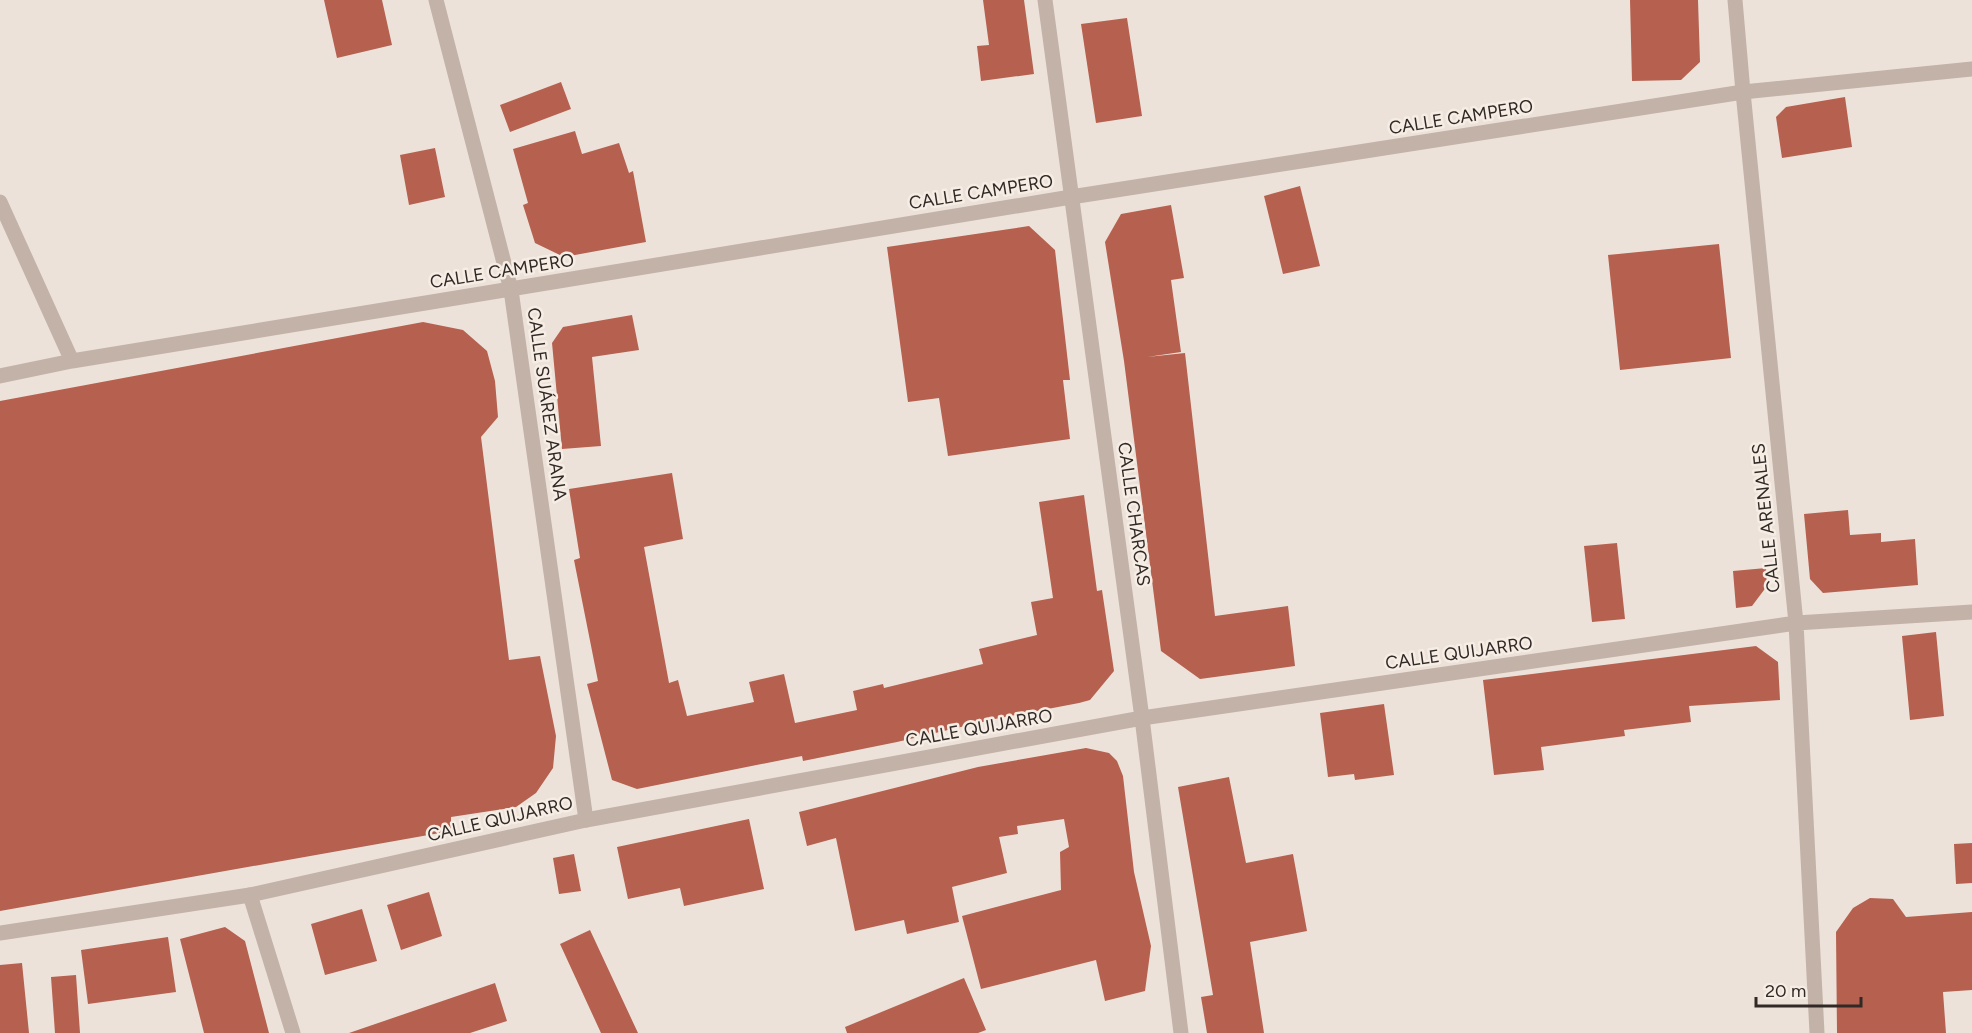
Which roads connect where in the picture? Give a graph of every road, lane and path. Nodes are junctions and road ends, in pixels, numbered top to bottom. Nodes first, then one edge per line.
1 (436, 0) edge
2 (1045, 0) edge
3 (1735, 0) edge
4 (1972, 69) edge
5 (1743, 92) junction
6 (1071, 197) junction
7 (0, 202) edge
8 (511, 290) junction
9 (72, 361) junction
10 (0, 376) edge
11 (1972, 612) edge
12 (1796, 623) junction
13 (1142, 718) junction
14 (586, 820) junction
15 (250, 894) junction
16 (0, 933) edge
17 (292, 1033) edge
18 (1181, 1033) edge
19 (1817, 1033) edge

1 - 8 street, CALLE SUÁREZ ARANA
2 - 6 street, CALLE CHARCAS
3 - 5 street, CALLE ARENALES
4 - 5 street, CALLE CAMPERO
5 - 6 street, CALLE CAMPERO
5 - 12 street, CALLE ARENALES
6 - 8 street, CALLE CAMPERO
6 - 13 street, CALLE CHARCAS
7 - 9 street
8 - 9 street, CALLE CAMPERO
8 - 14 street, CALLE SUÁREZ ARANA
9 - 10 street, CALLE CAMPERO
11 - 12 street, CALLE QUIJARRO
12 - 13 street, CALLE QUIJARRO
12 - 19 street, CALLE ARENALES
13 - 14 street, CALLE QUIJARRO
13 - 18 street, CALLE CHARCAS
14 - 15 street, CALLE QUIJARRO
15 - 16 street, CALLE QUIJARRO
15 - 17 street

